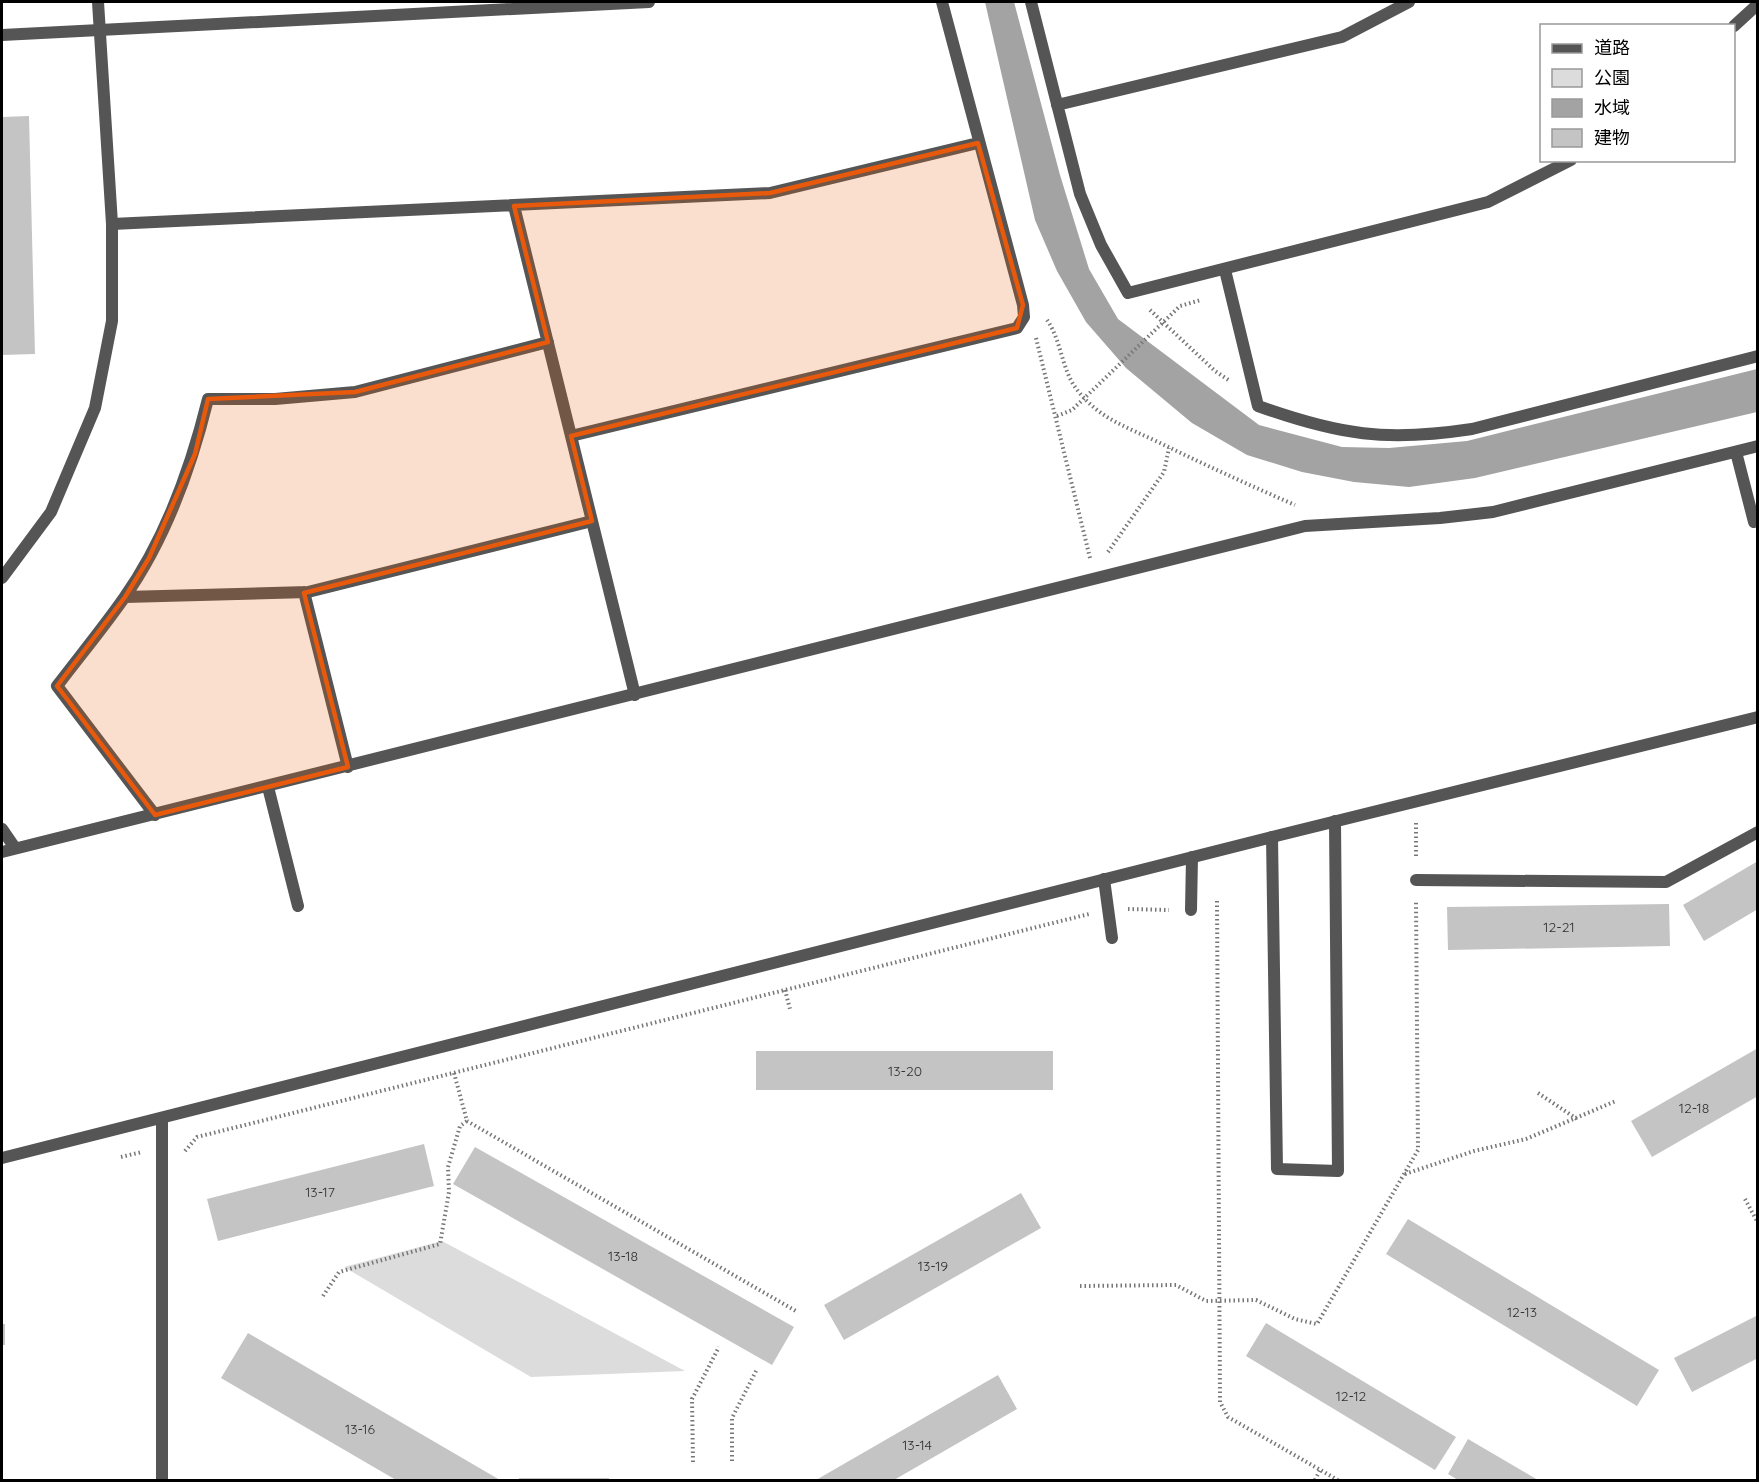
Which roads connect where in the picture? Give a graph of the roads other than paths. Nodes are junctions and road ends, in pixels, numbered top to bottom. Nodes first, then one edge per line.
1 (98, 2) edge
2 (649, 2) edge
3 (942, 2) edge
4 (1031, 2) edge
5 (1409, 2) edge
6 (1758, 4) edge
7 (1735, 25) edge
8 (100, 29) junction
9 (2, 35) edge
10 (1058, 105) junction
11 (978, 143) junction
12 (1567, 162) edge
13 (514, 206) junction
14 (112, 224) junction
15 (1225, 270) junction
16 (548, 342) junction
17 (1758, 356) edge
18 (571, 436) junction
19 (1758, 446) edge
20 (1736, 452) junction
21 (592, 521) junction
22 (1754, 522) dead end
23 (2, 578) edge
24 (304, 592) junction
25 (125, 597) junction
26 (635, 695) junction
27 (1758, 717) edge
28 (348, 767) junction
29 (268, 787) junction
30 (155, 815) junction
31 (1335, 821) junction
32 (2, 829) edge
33 (1758, 832) edge
34 (1272, 837) junction
35 (15, 848) junction
36 (2, 852) edge
37 (1192, 857) junction
38 (1104, 879) junction
39 (1416, 880) road end
40 (298, 906) dead end
41 (1191, 910) dead end
42 (1112, 938) dead end
43 (162, 1118) junction
44 (2, 1158) edge
45 (162, 1480) edge

1 - 8 street
2 - 8 street
3 - 11 street
4 - 10 street
5 - 10 street
6 - 7 street
8 - 9 street
8 - 14 street
10 - 15 street
11 - 13 street
11 - 18 street
12 - 15 street
13 - 14 street
13 - 16 street
14 - 23 street
15 - 17 street
16 - 18 street
16 - 25 street
18 - 21 street
19 - 20 street
20 - 22 street
20 - 26 street
21 - 24 street
21 - 26 street
24 - 25 street
24 - 28 street
25 - 30 street
26 - 28 street
27 - 31 street
28 - 29 street
29 - 30 street
29 - 40 street
30 - 35 street
31 - 34 street
31 - 34 street
32 - 35 street
33 - 39 street
34 - 37 street
35 - 36 street
37 - 38 street
37 - 41 street
38 - 42 street
38 - 43 street
43 - 44 street
43 - 45 street

